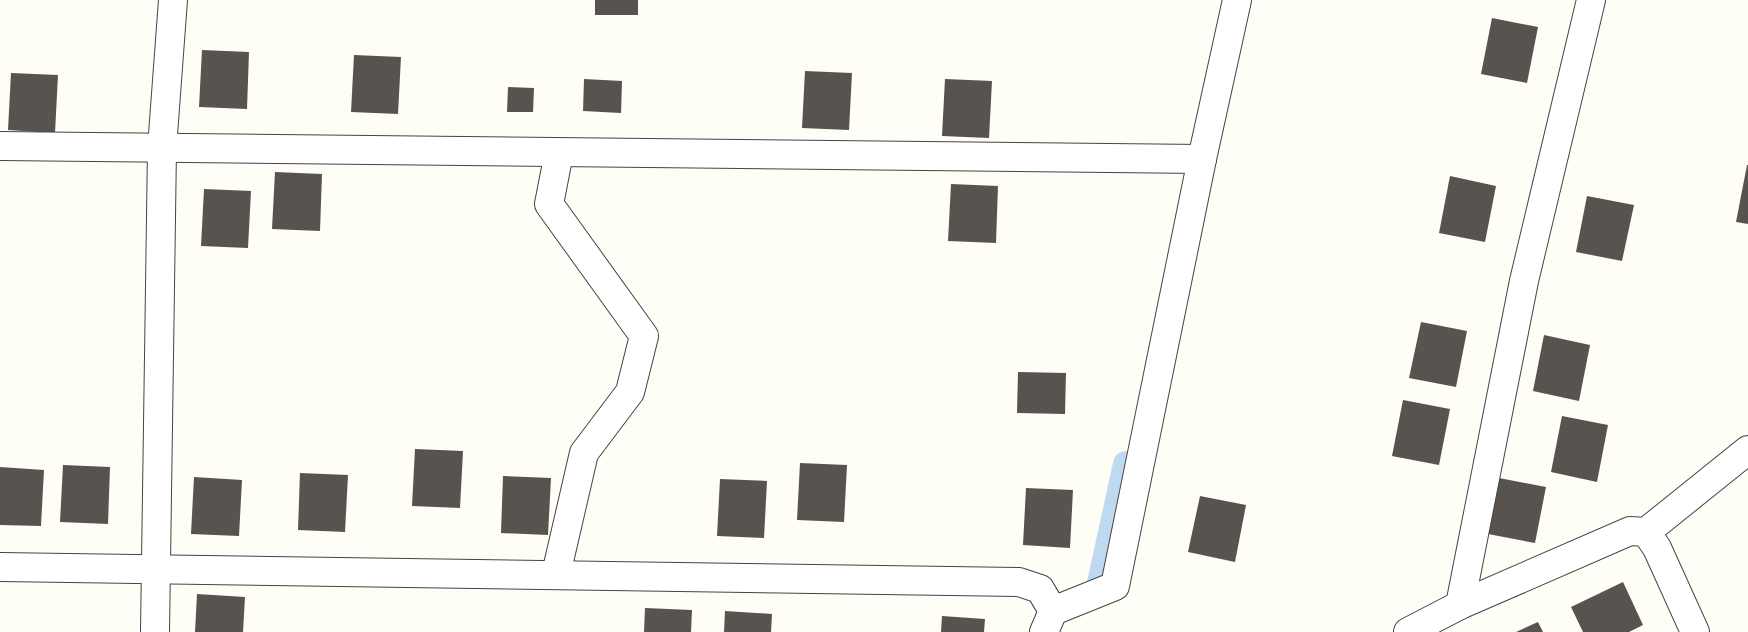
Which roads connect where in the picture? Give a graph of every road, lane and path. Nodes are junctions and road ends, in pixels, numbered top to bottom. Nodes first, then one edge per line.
1 (173, 0) edge
2 (1237, 0) edge
3 (1591, 0) edge
4 (0, 146) edge
5 (162, 148) junction
6 (559, 152) junction
7 (1202, 159) junction
8 (1748, 450) edge
9 (1646, 532) junction
10 (0, 567) edge
11 (156, 569) junction
12 (556, 574) junction
13 (1460, 605) junction
14 (1049, 621) edge
15 (155, 632) edge
16 (1408, 632) edge
17 (1695, 632) edge

1 - 5 street
2 - 7 street
3 - 13 street
4 - 5 street
5 - 6 street
5 - 11 street
6 - 7 street
6 - 12 street
7 - 14 street
8 - 9 street
9 - 13 street
9 - 17 street
10 - 11 street
11 - 12 street
11 - 15 street
12 - 14 street
13 - 16 street

